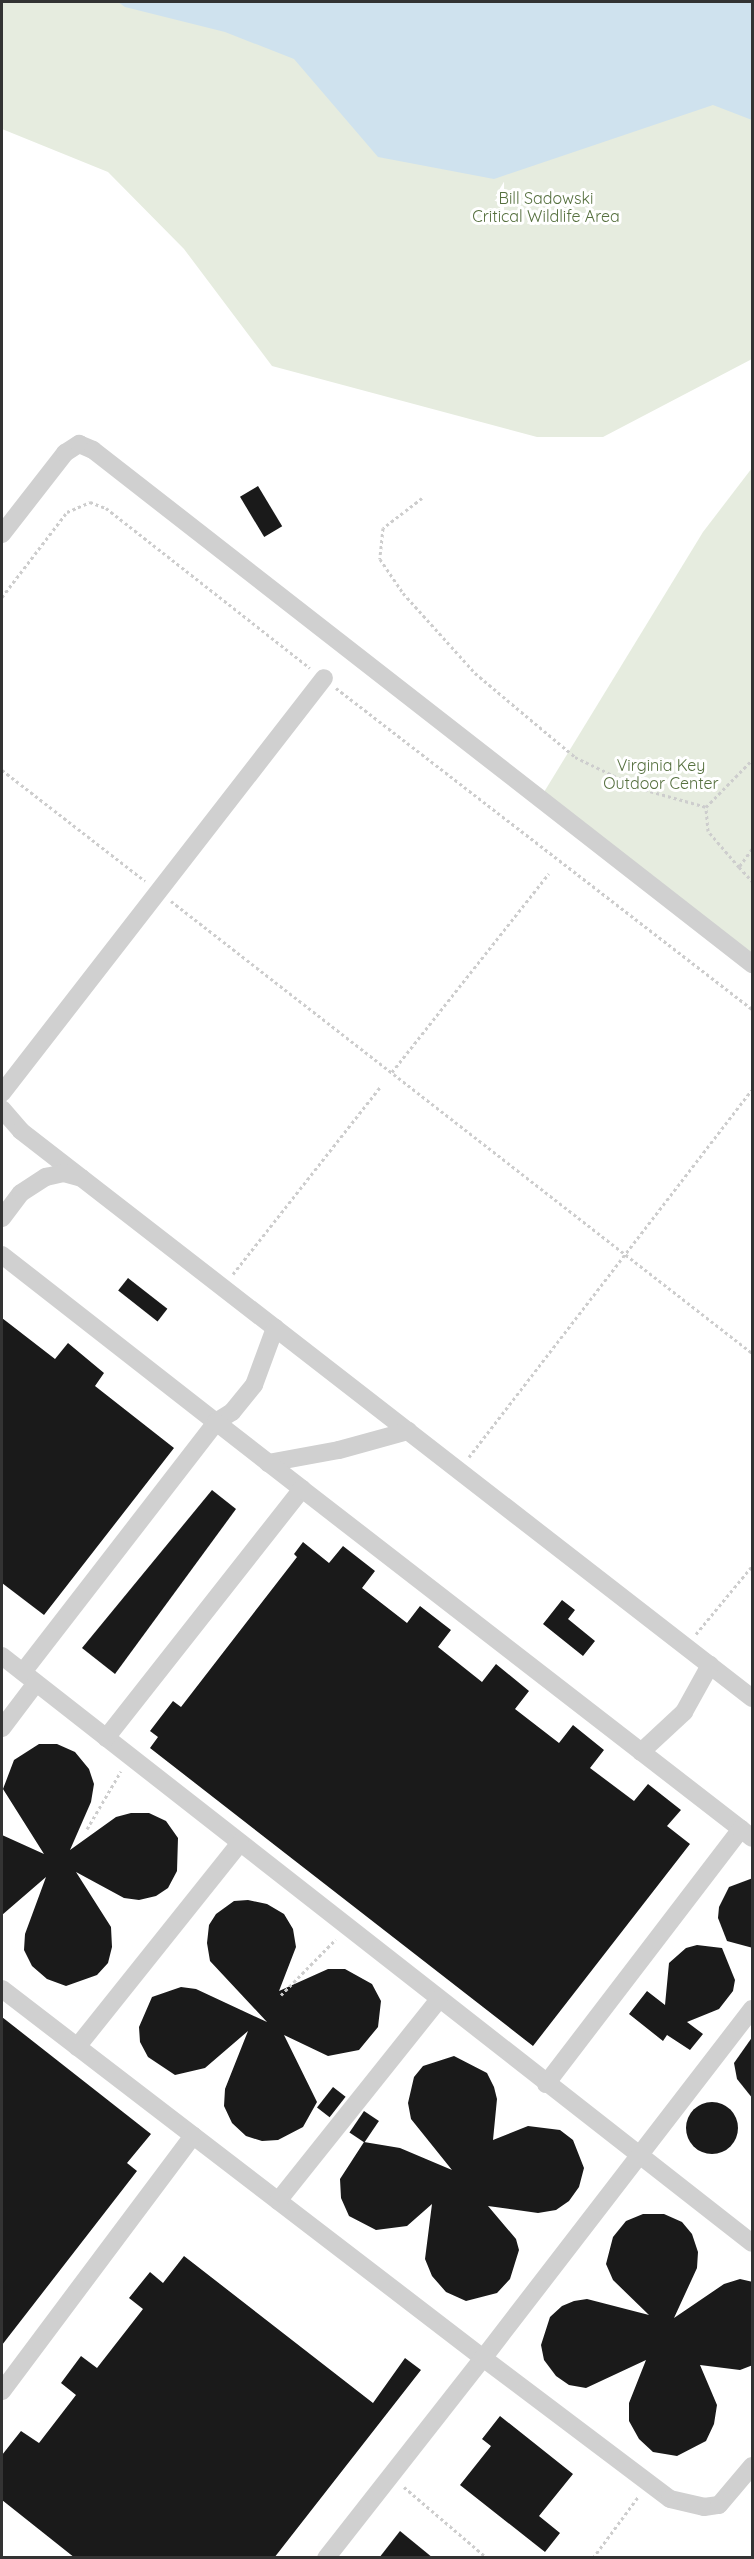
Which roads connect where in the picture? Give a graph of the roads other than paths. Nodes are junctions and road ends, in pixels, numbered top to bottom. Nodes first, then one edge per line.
1 (2, 534) edge
2 (324, 678) road end
3 (753, 964) edge
4 (2, 1093) edge
5 (2, 1109) edge
6 (82, 1178) junction
7 (2, 1218) edge
8 (2, 1255) edge
9 (275, 1328) junction
10 (216, 1422) junction
11 (408, 1431) junction
12 (268, 1463) junction
13 (302, 1489) junction
14 (2, 1656) edge
15 (710, 1665) junction
16 (29, 1678) junction
17 (753, 1698) edge
18 (2, 1728) edge
19 (106, 1738) junction
20 (641, 1752) junction
21 (747, 1833) edge
22 (240, 1843) junction
23 (2, 1989) edge
24 (439, 1999) junction
25 (753, 2009) edge
26 (77, 2047) junction
27 (546, 2084) junction
28 (193, 2136) junction
29 (639, 2157) junction
30 (278, 2201) junction
31 (753, 2243) edge
32 (483, 2358) junction
33 (2, 2391) edge
34 (753, 2466) edge
35 (326, 2558) edge

1 - 3 lane
2 - 4 lane
5 - 6 lane
6 - 7 lane
6 - 9 lane
8 - 10 lane
9 - 10 lane
9 - 11 lane
10 - 12 lane
10 - 16 lane
11 - 12 lane
11 - 15 lane
12 - 13 lane
13 - 19 lane
13 - 20 lane
14 - 16 lane
15 - 17 lane
15 - 20 lane
16 - 18 lane
16 - 19 lane
19 - 22 lane
20 - 21 lane
21 - 27 lane
22 - 24 lane
22 - 26 lane
23 - 26 lane
24 - 27 lane
24 - 30 lane
25 - 29 lane
26 - 28 lane
27 - 29 lane
28 - 30 lane
28 - 33 lane
29 - 31 lane
29 - 32 lane
30 - 32 lane
32 - 34 lane
32 - 35 lane

